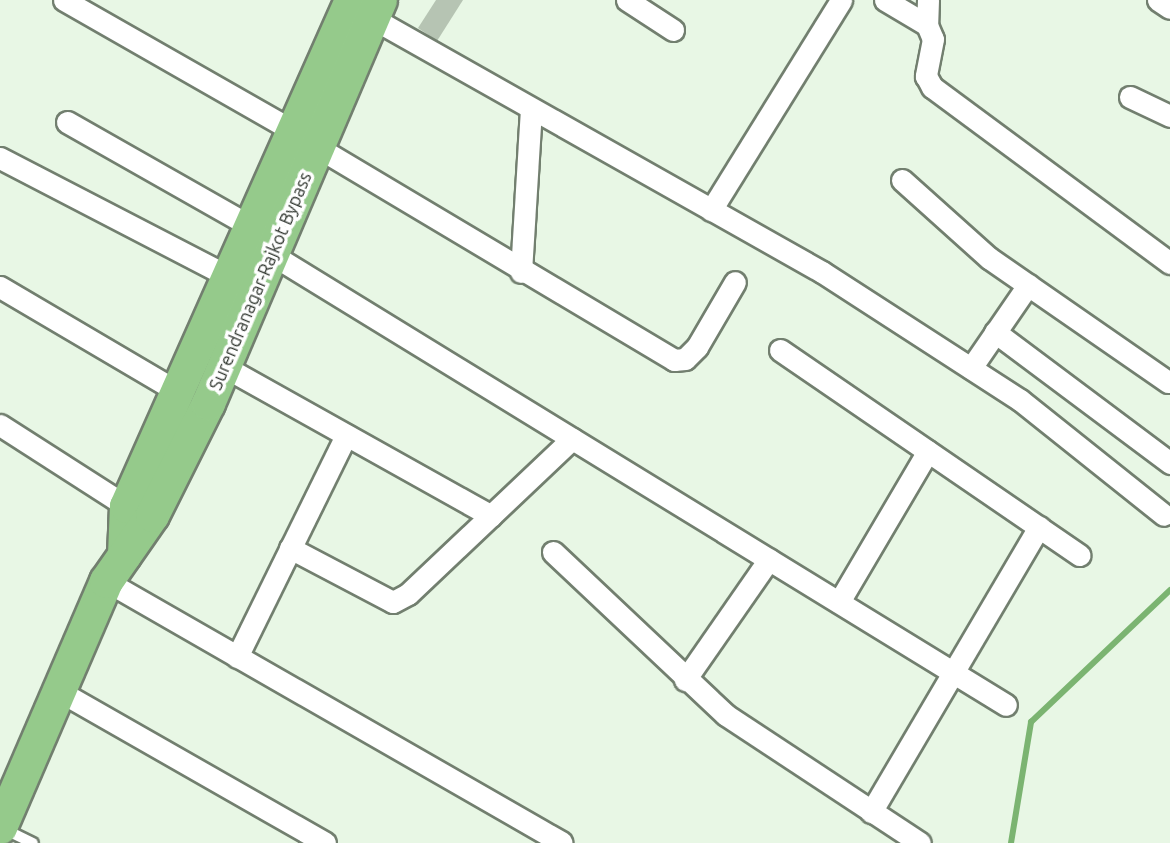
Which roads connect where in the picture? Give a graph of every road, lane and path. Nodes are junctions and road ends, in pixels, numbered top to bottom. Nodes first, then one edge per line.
1 (64, 0) edge
2 (627, 0) edge
3 (841, 0) edge
4 (885, 0) edge
5 (928, 0) edge
6 (1158, 0) edge
7 (368, 6) edge
8 (1170, 8) edge
9 (928, 25) junction
10 (673, 30) dead end
11 (1130, 97) dead end
12 (531, 110) junction
13 (1170, 116) edge
14 (67, 122) dead end
15 (306, 139) junction
16 (0, 158) edge
17 (902, 180) dead end
18 (712, 210) junction
19 (252, 227) junction
20 (271, 254) junction
21 (1170, 263) edge
22 (521, 272) junction
23 (230, 277) junction
24 (735, 282) dead end
25 (1028, 285) junction
26 (0, 287) edge
27 (995, 332) junction
28 (780, 350) dead end
29 (223, 366) junction
30 (971, 368) junction
31 (1168, 382) dead end
32 (180, 393) junction
33 (0, 425) edge
34 (346, 435) junction
35 (572, 439) junction
36 (928, 451) junction
37 (1170, 463) edge
38 (126, 506) junction
39 (1164, 515) dead end
40 (491, 516) junction
41 (1039, 527) junction
42 (290, 548) junction
43 (553, 552) dead end
44 (1079, 555) dead end
45 (769, 559) junction
46 (115, 568) junction
47 (839, 602) junction
48 (237, 657) junction
49 (952, 671) junction
50 (685, 680) junction
51 (59, 691) junction
52 (1006, 705) dead end
53 (871, 812) junction
54 (0, 827) edge
55 (561, 842) edge
56 (33, 843) edge
57 (325, 843) edge
58 (919, 843) edge

1 - 15 street
2 - 10 street
3 - 18 street
4 - 9 street
5 - 9 street
6 - 8 street
7 - 12 street
7 - 15 main road, Surendranagar-Rajkot Bypass
9 - 21 street
11 - 13 street
12 - 18 street
12 - 22 street
14 - 19 street
15 - 19 main road, Surendranagar-Rajkot Bypass
15 - 20 main road, Surendranagar-Rajkot Bypass
15 - 22 street
16 - 23 street
17 - 25 street
18 - 30 street
19 - 23 main road, Surendranagar-Rajkot Bypass
20 - 29 main road, Surendranagar-Rajkot Bypass
20 - 35 street
22 - 24 street
23 - 32 main road, Surendranagar-Rajkot Bypass
25 - 27 street
25 - 31 street
26 - 32 street
27 - 30 street
27 - 37 street
28 - 36 street
29 - 34 street
29 - 46 main road, Surendranagar-Rajkot Bypass
30 - 39 street
32 - 38 main road, Surendranagar-Rajkot Bypass
33 - 38 street
34 - 40 street
34 - 42 street
35 - 40 street
35 - 45 street
36 - 41 street
36 - 47 street
38 - 46 main road, Surendranagar-Rajkot Bypass
40 - 42 street
41 - 44 street
41 - 49 street
42 - 48 street
43 - 50 street
45 - 47 street
45 - 50 street
46 - 48 street
46 - 51 main road, Surendranagar-Rajkot Bypass
47 - 49 street
48 - 55 street
49 - 52 street
49 - 53 street
50 - 53 street
51 - 54 main road, Surendranagar-Rajkot Bypass
51 - 57 street
53 - 58 street
54 - 56 lane

